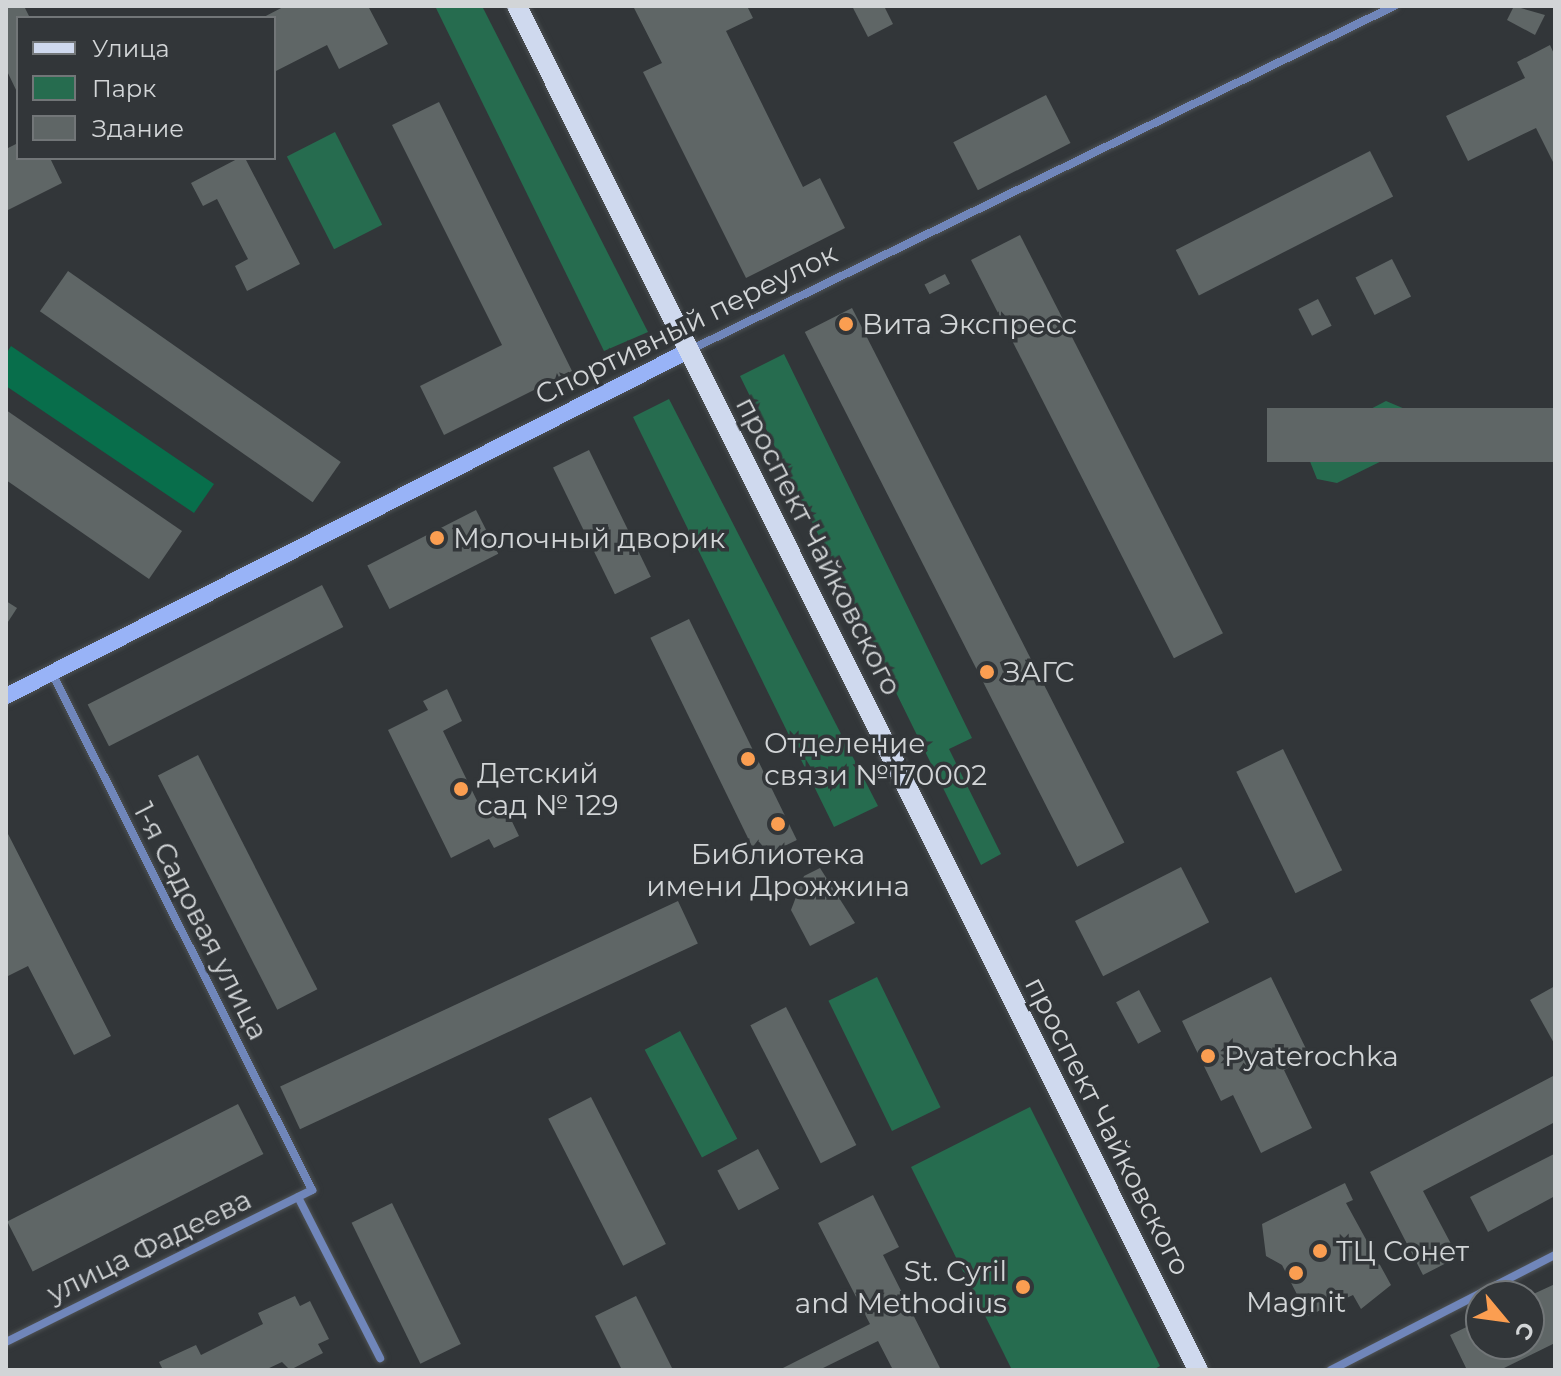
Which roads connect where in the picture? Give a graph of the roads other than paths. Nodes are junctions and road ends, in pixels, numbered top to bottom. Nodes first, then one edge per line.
1 (517, 6) edge
2 (1394, 6) edge
3 (690, 350) junction
4 (52, 673) junction
5 (6, 696) edge
6 (312, 1190) joint
7 (298, 1197) junction
8 (1555, 1255) edge
9 (6, 1342) edge
10 (380, 1358) dead end
11 (1198, 1370) edge
12 (1331, 1370) edge

1 - 3 main road, проспект Чайковского
2 - 3 street, Спортивный переулок
3 - 4 street, Спортивный переулок
3 - 11 main road, проспект Чайковского
4 - 5 street, Спортивный переулок
4 - 6 street, 1-я Садовая улица
6 - 7 street, улица Фадеева
7 - 9 street, улица Фадеева
7 - 10 street
8 - 12 street

